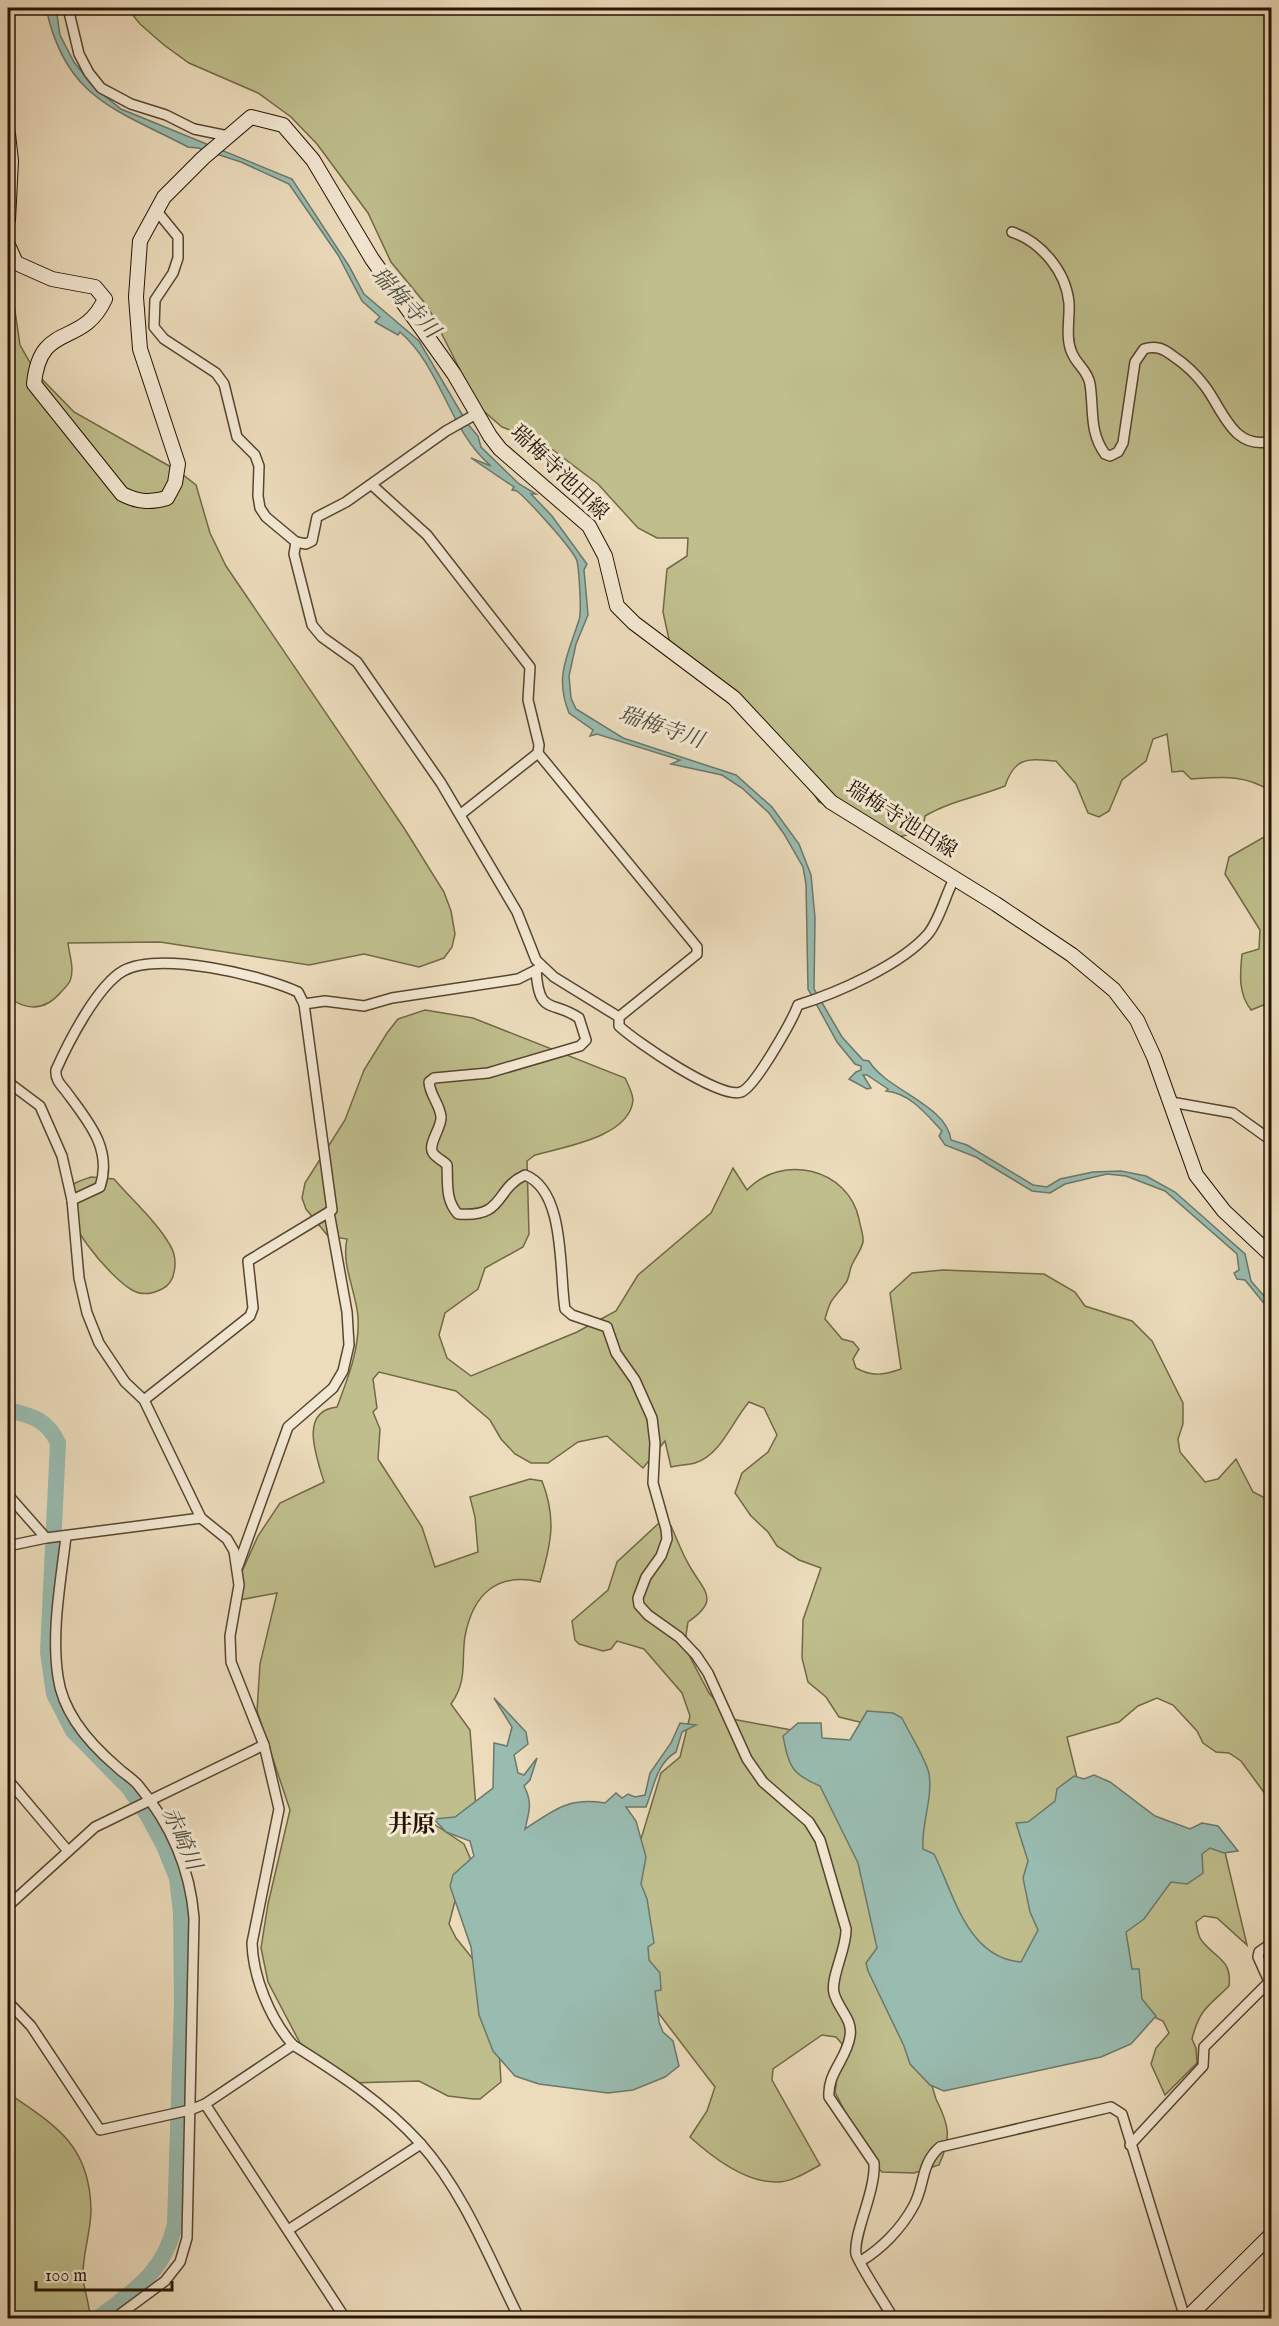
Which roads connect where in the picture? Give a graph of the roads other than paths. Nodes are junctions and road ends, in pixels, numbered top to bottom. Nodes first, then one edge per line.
1 (68, 8) edge
2 (8, 134) edge
3 (228, 136) junction
4 (156, 210) junction
5 (8, 220) edge
6 (1012, 232) dead end
7 (8, 245) edge
8 (478, 413) junction
9 (1272, 441) edge
10 (372, 485) junction
11 (296, 542) junction
12 (538, 753) junction
13 (461, 814) junction
14 (954, 879) junction
15 (539, 969) junction
16 (304, 1004) junction
17 (619, 1017) junction
18 (8, 1082) edge
19 (1171, 1102) junction
20 (1272, 1141) edge
21 (72, 1200) junction
22 (328, 1212) junction
23 (1272, 1256) edge
24 (144, 1400) junction
25 (8, 1495) edge
26 (201, 1518) junction
27 (66, 1536) junction
28 (46, 1538) junction
29 (8, 1546) edge
30 (238, 1566) junction
31 (264, 1745) junction
32 (8, 1780) edge
33 (149, 1802) junction
34 (68, 1851) junction
35 (8, 1906) edge
36 (1272, 1943) edge
37 (1270, 1985) edge
38 (8, 2002) edge
39 (293, 2044) junction
40 (205, 2104) junction
41 (190, 2110) junction
42 (421, 2144) junction
43 (1130, 2145) junction
44 (288, 2230) junction
45 (1272, 2234) edge
46 (861, 2261) junction
47 (115, 2319) edge
48 (345, 2319) edge
49 (519, 2319) edge
50 (893, 2319) edge
51 (1186, 2319) edge

1 - 3 street
2 - 5 main road
3 - 4 main road, 瑞梅寺池田線
3 - 8 main road, 瑞梅寺池田線
4 - 7 main road, 瑞梅寺池田線
4 - 11 street
6 - 9 street
8 - 10 street
8 - 14 main road, 瑞梅寺池田線
10 - 11 street
10 - 12 street
11 - 13 street
12 - 13 street
12 - 17 street
13 - 15 street
14 - 17 street
14 - 19 main road, 瑞梅寺池田線
15 - 16 street
15 - 17 street
15 - 46 street
16 - 21 street
16 - 22 street
18 - 21 street
19 - 20 street
19 - 23 main road, 瑞梅寺池田線
21 - 24 street
22 - 24 street
22 - 30 street
24 - 26 street
25 - 28 street
26 - 27 street
26 - 30 street
27 - 28 street
27 - 33 street
28 - 29 street
30 - 31 street
31 - 33 street
31 - 39 street
32 - 34 street
33 - 34 street
33 - 41 street
34 - 35 street
36 - 37 street
37 - 43 street
38 - 41 street
39 - 40 street
39 - 42 street
40 - 41 street
40 - 44 street
41 - 47 street
42 - 44 street
42 - 49 street
43 - 46 street
43 - 51 street
44 - 48 street
45 - 51 main road
46 - 50 street

